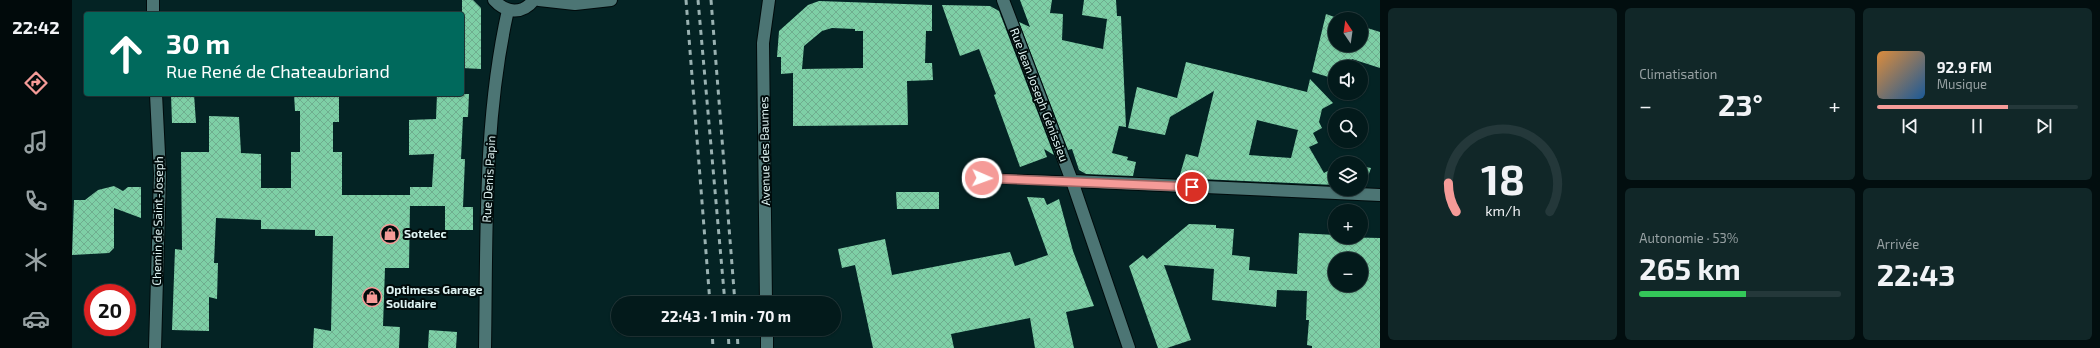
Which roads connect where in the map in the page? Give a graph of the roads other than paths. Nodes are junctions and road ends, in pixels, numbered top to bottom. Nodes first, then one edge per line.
1 (153, 0) edge
2 (494, 0) edge
3 (534, 0) edge
4 (539, 0) edge
5 (611, 0) edge
6 (769, 0) edge
7 (1003, 0) edge
8 (508, 10) junction
9 (153, 12) edge
10 (156, 96) edge
11 (982, 178) dead end
12 (1072, 181) junction
13 (1380, 196) edge
14 (766, 296) edge
15 (767, 336) edge
16 (155, 348) edge
17 (485, 348) edge
18 (767, 348) edge
19 (1129, 348) edge

1 - 9 street
2 - 8 street
3 - 8 street
4 - 5 street
6 - 14 street, Avenue des Baumes
7 - 12 street, Rue Jean Joseph Génissieu
8 - 17 street, Rue Denis Papin
10 - 16 street, Chemin de Saint-Joseph
11 - 12 lane
12 - 13 street
12 - 19 street, Rue Jean Joseph Génissieu
15 - 18 street

